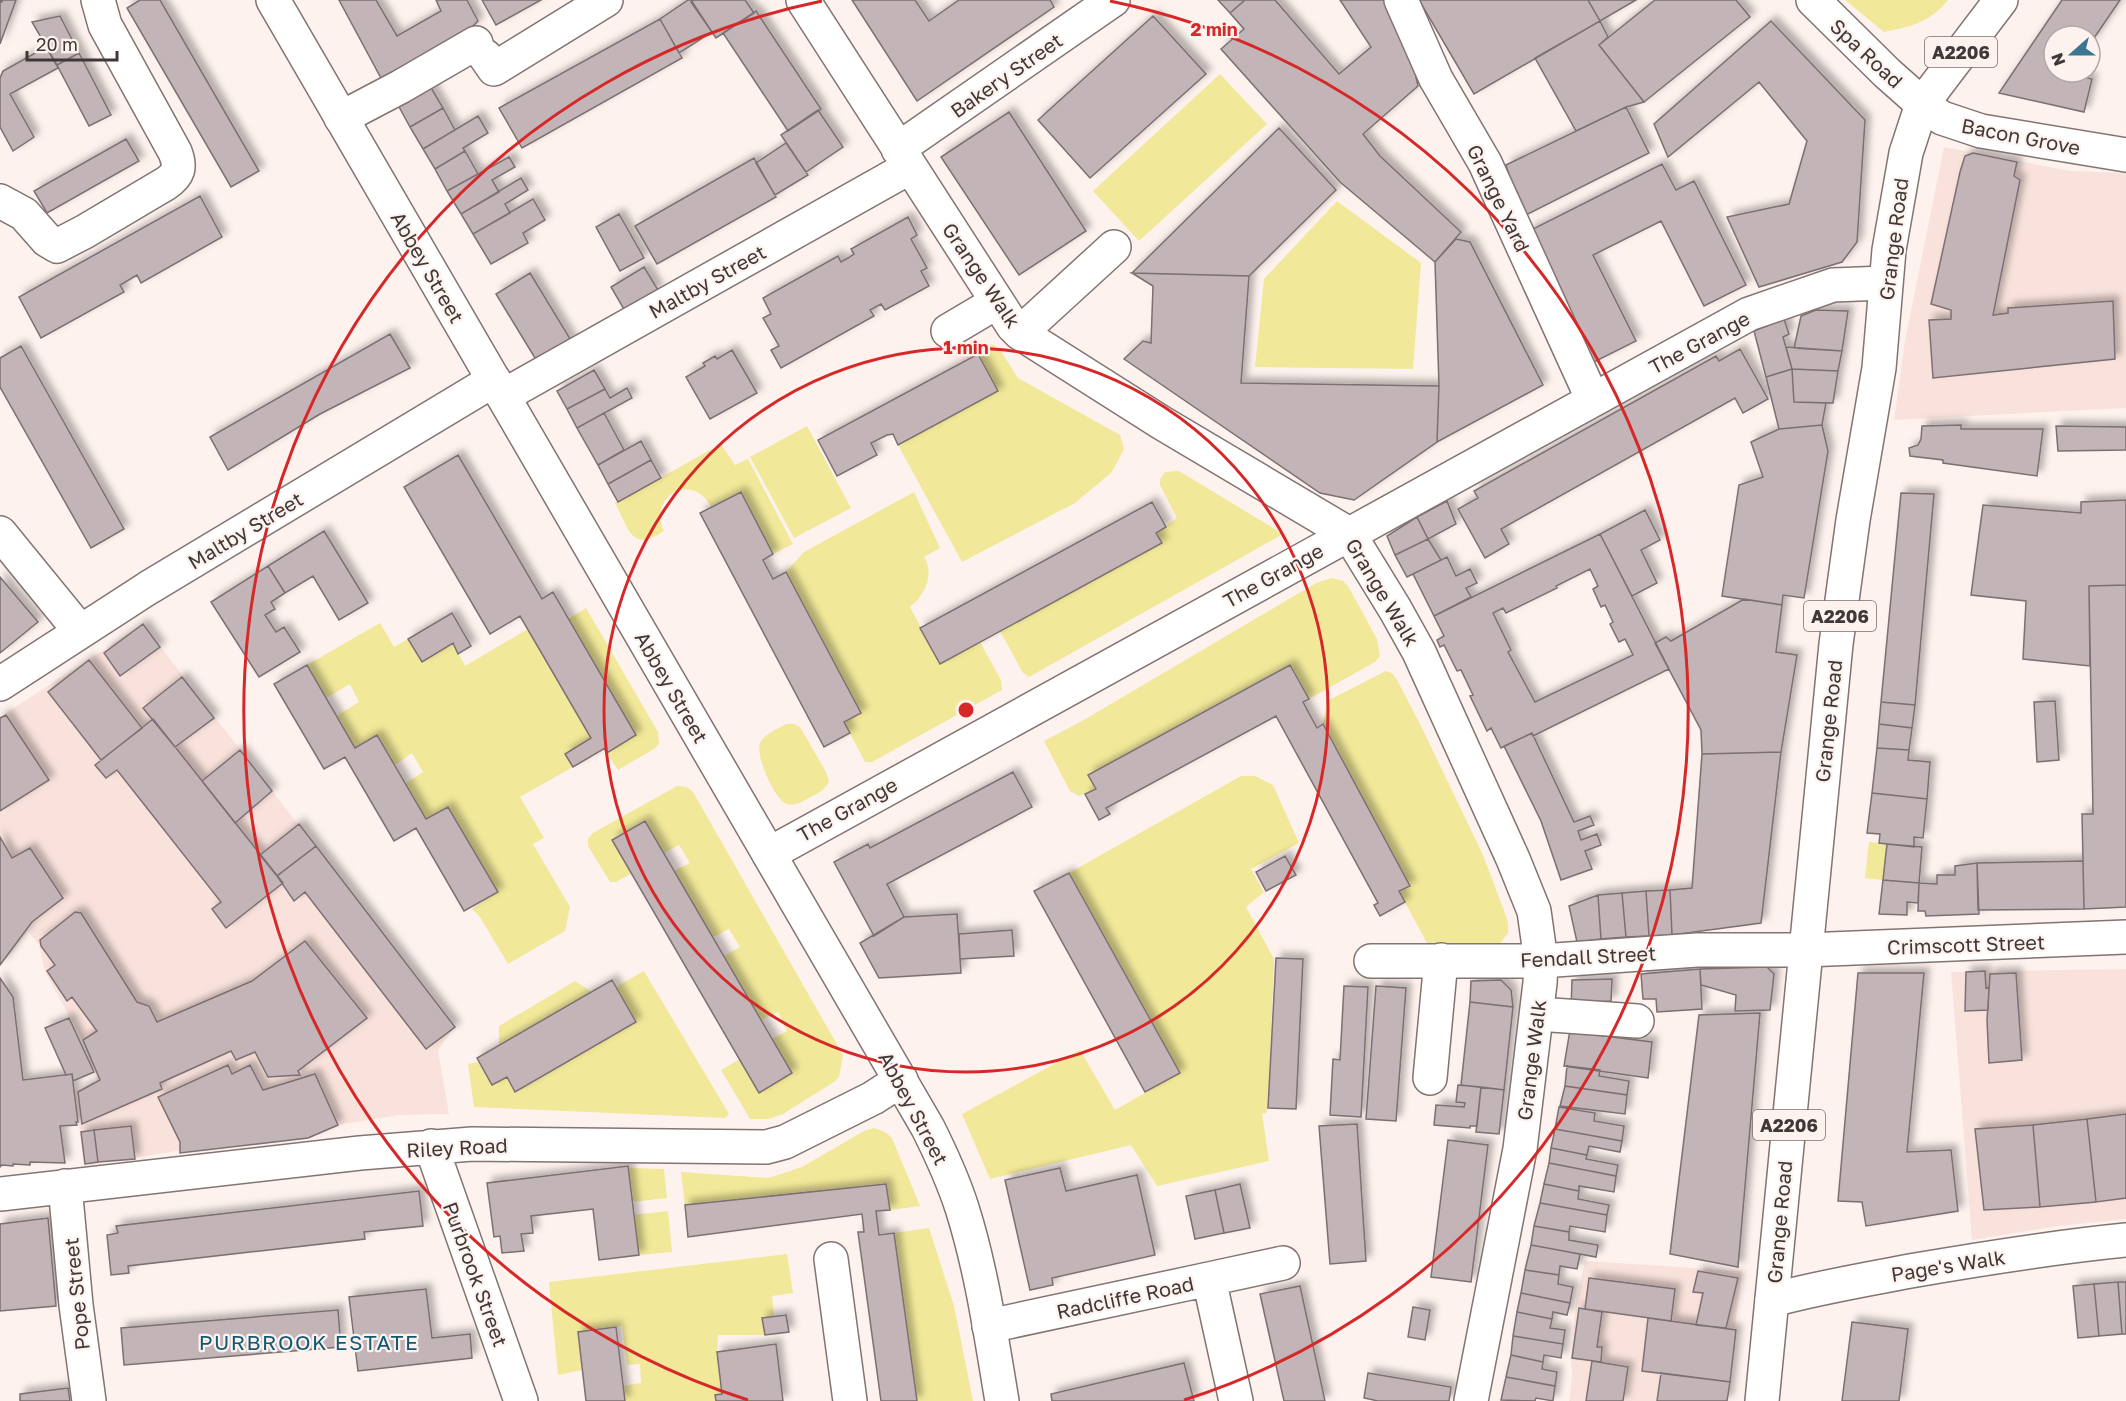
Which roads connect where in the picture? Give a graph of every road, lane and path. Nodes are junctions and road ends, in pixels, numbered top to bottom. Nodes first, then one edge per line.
1 (98, 0) edge
2 (273, 0) edge
3 (606, 0) edge
4 (804, 0) edge
5 (1401, 0) edge
6 (1813, 0) edge
7 (2001, 0) edge
8 (1094, 6) edge
9 (1922, 104) junction
10 (341, 118) junction
11 (2126, 155) edge
12 (904, 158) junction
13 (0, 201) edge
14 (1114, 247) dead end
15 (1885, 283) junction
16 (997, 302) junction
17 (948, 330) dead end
18 (1020, 333) junction
19 (498, 388) junction
20 (1593, 400) junction
21 (0, 533) edge
22 (1349, 534) junction
23 (80, 631) junction
24 (0, 684) edge
25 (769, 854) junction
26 (2126, 937) edge
27 (1805, 950) junction
28 (1441, 960) junction
29 (1371, 961) dead end
30 (1541, 961) junction
31 (1538, 1014) junction
32 (1637, 1021) dead end
33 (1430, 1078) dead end
34 (901, 1080) junction
35 (430, 1146) junction
36 (64, 1186) junction
37 (0, 1194) edge
38 (2126, 1240) edge
39 (831, 1259) dead end
40 (1283, 1263) dead end
41 (1209, 1279) junction
42 (1772, 1300) junction
43 (989, 1326) junction
44 (88, 1401) edge
45 (521, 1401) edge
46 (850, 1401) edge
47 (1002, 1401) edge
48 (1236, 1401) edge
49 (1471, 1401) edge
50 (1762, 1401) edge

1 - 13 street
2 - 10 street, Abbey Street
3 - 10 street
4 - 12 street, Grange Walk
5 - 20 street, Grange Yard
6 - 9 street, Spa Road
7 - 9 street, Grange Road / A2206
8 - 12 street, Bakery Street
9 - 11 street, Bacon Grove
9 - 15 street, Grange Road / A2206
10 - 19 street, Abbey Street
12 - 16 street, Grange Walk
12 - 19 street, Maltby Street
14 - 18 street
15 - 20 street, The Grange
15 - 27 street, Grange Road / A2206
16 - 17 street
16 - 18 street, Grange Walk
18 - 22 street, Grange Walk
19 - 23 street, Maltby Street
19 - 25 street, Abbey Street
20 - 22 street, The Grange
21 - 23 street
22 - 25 street, The Grange
22 - 30 street, Grange Walk
23 - 24 street, Maltby Street
25 - 34 street, Abbey Street
26 - 27 street, Crimscott Street
27 - 30 street, Fendall Street
27 - 42 street, Grange Road / A2206
28 - 29 street, Fendall Street
28 - 30 street, Fendall Street
28 - 33 street
30 - 31 street, Grange Walk
31 - 32 street
31 - 49 street, Grange Walk
34 - 35 street, Riley Road
34 - 43 street, Abbey Street
35 - 36 street, Riley Road
35 - 45 street, Purbrook Street
36 - 37 street, Riley Road
36 - 44 street, Pope Street
38 - 42 street, Page's Walk
39 - 46 street
40 - 41 street
41 - 43 street, Radcliffe Road
41 - 48 street, Radcliffe Road
42 - 50 street, Grange Road / A2206
43 - 47 street, Abbey Street

